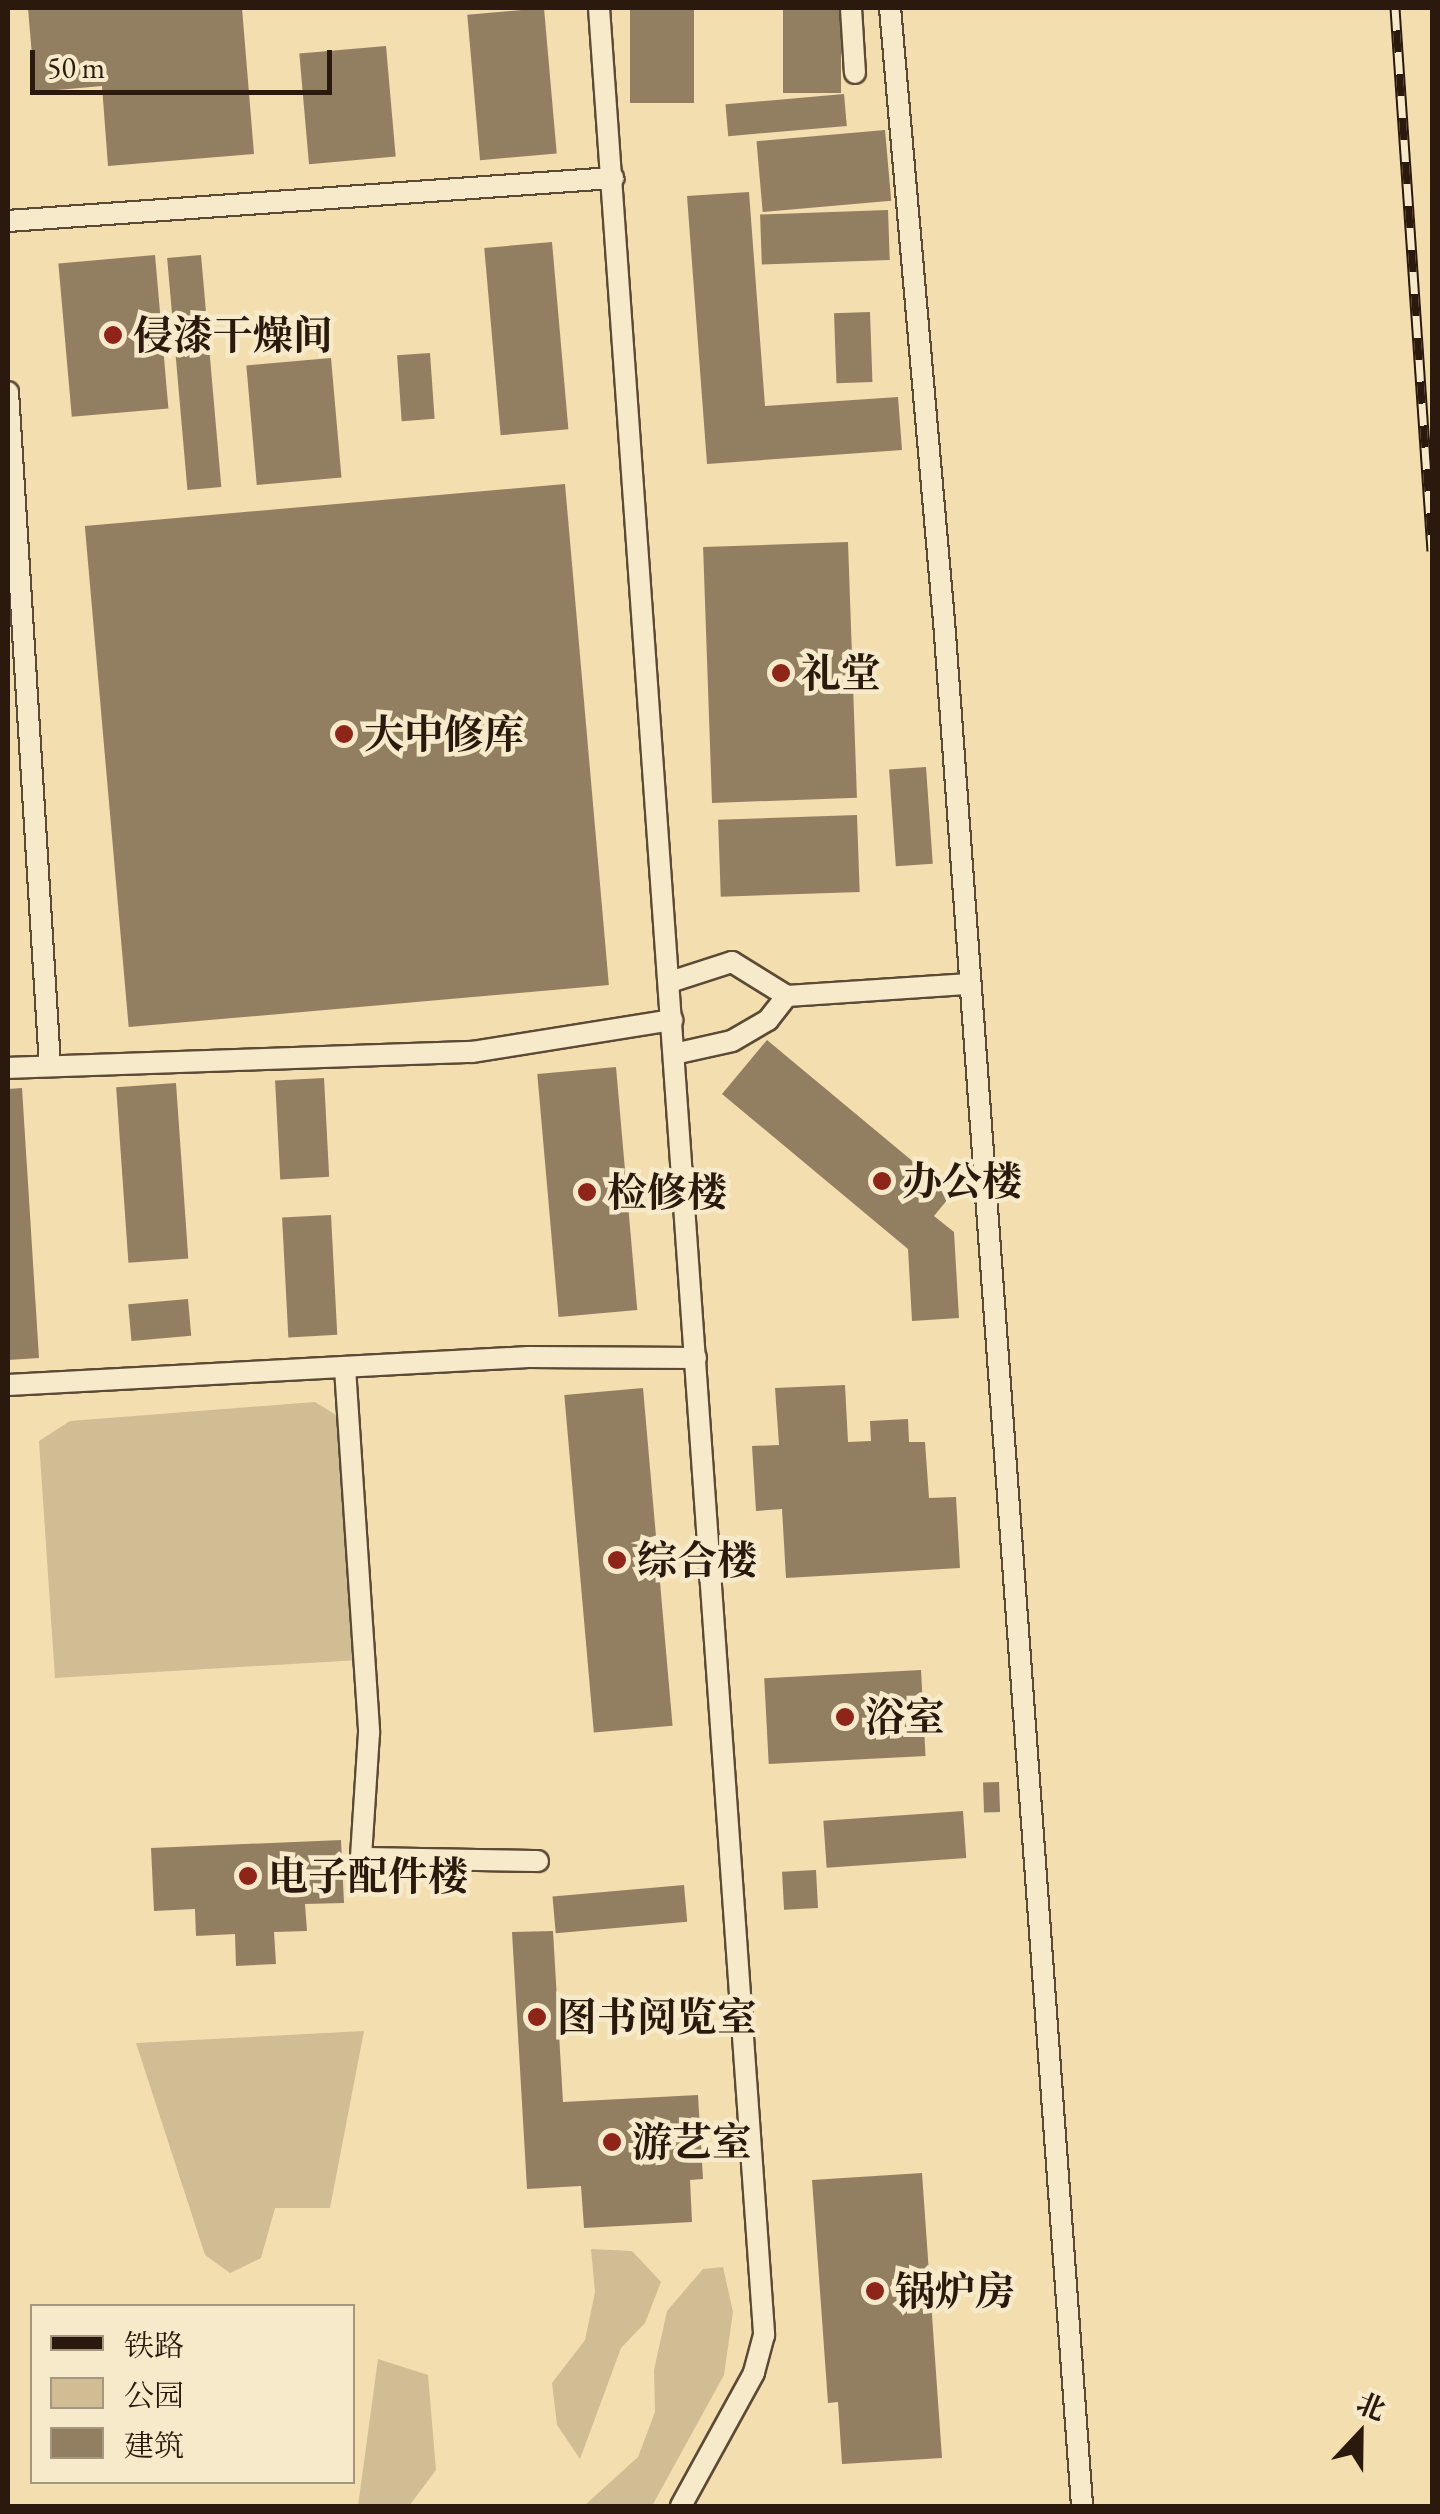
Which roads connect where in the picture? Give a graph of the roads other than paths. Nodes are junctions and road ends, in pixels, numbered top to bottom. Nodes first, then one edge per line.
1 (599, 8) edge
2 (851, 8) edge
3 (890, 8) edge
4 (855, 73) dead end
5 (613, 178) junction
6 (8, 221) edge
7 (8, 392) edge
8 (670, 982) junction
9 (970, 984) junction
10 (787, 996) junction
11 (672, 1020) junction
12 (674, 1054) junction
13 (50, 1065) junction
14 (8, 1068) edge
15 (696, 1358) junction
16 (345, 1368) junction
17 (8, 1385) edge
18 (538, 1861) dead end
19 (680, 2506) edge
20 (1082, 2506) edge

1 - 5 lane
2 - 4 lane
3 - 9 lane
5 - 6 lane
5 - 8 lane
7 - 13 lane
8 - 10 lane
8 - 11 lane
9 - 10 lane
9 - 20 lane
10 - 12 lane
11 - 12 lane
11 - 13 lane
12 - 15 lane
13 - 14 lane
15 - 16 lane
15 - 19 lane
16 - 17 lane
16 - 18 lane

